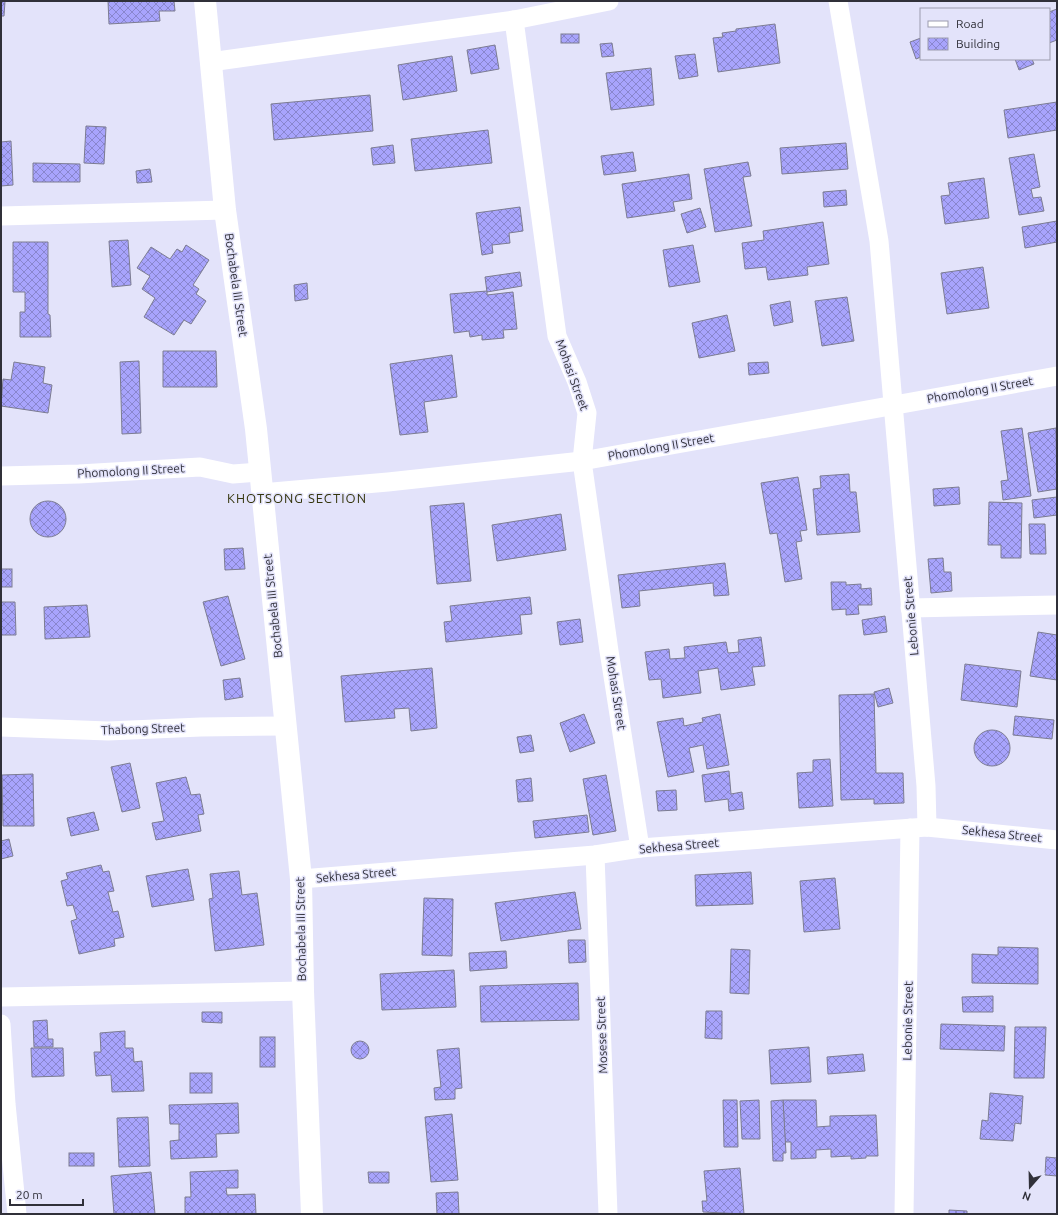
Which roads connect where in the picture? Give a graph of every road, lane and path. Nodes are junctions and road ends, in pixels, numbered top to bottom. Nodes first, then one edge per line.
1 (206, 1) edge
2 (609, 1) edge
3 (838, 1) edge
4 (514, 20) junction
5 (210, 62) junction
6 (225, 210) junction
7 (1, 216) edge
8 (1057, 376) edge
9 (893, 406) junction
10 (582, 461) junction
11 (1, 476) edge
12 (260, 483) junction
13 (1057, 605) edge
14 (910, 608) junction
15 (285, 726) junction
16 (1, 727) edge
17 (919, 827) junction
18 (1057, 840) edge
19 (640, 848) junction
20 (595, 855) junction
21 (301, 879) junction
22 (303, 991) junction
23 (1, 997) edge
24 (1, 1024) edge
25 (17, 1214) edge
26 (312, 1214) edge
27 (608, 1214) edge
28 (904, 1214) edge

1 - 5 street, Bochabela III Street
2 - 4 street
3 - 9 street, Lebonie Street
4 - 5 street
4 - 10 street, Mohasi Street
5 - 6 street, Bochabela III Street
6 - 7 street
6 - 12 street, Bochabela III Street
8 - 9 street, Phomolong II Street
9 - 10 street, Phomolong II Street
9 - 14 street, Lebonie Street
10 - 12 street, Phomolong II Street
10 - 19 street, Mohasi Street
11 - 12 street, Phomolong II Street
12 - 15 street, Bochabela III Street
13 - 14 street
14 - 17 street, Lebonie Street
15 - 16 street, Thabong Street
15 - 21 street, Bochabela III Street
17 - 18 street, Sekhesa Street
17 - 19 street, Sekhesa Street
17 - 28 street, Lebonie Street
19 - 20 street, Sekhesa Street
20 - 21 street, Sekhesa Street
20 - 27 street, Mosese Street
21 - 22 street, Bochabela III Street
22 - 23 street
22 - 26 street, Bochabela III Street
24 - 25 street

